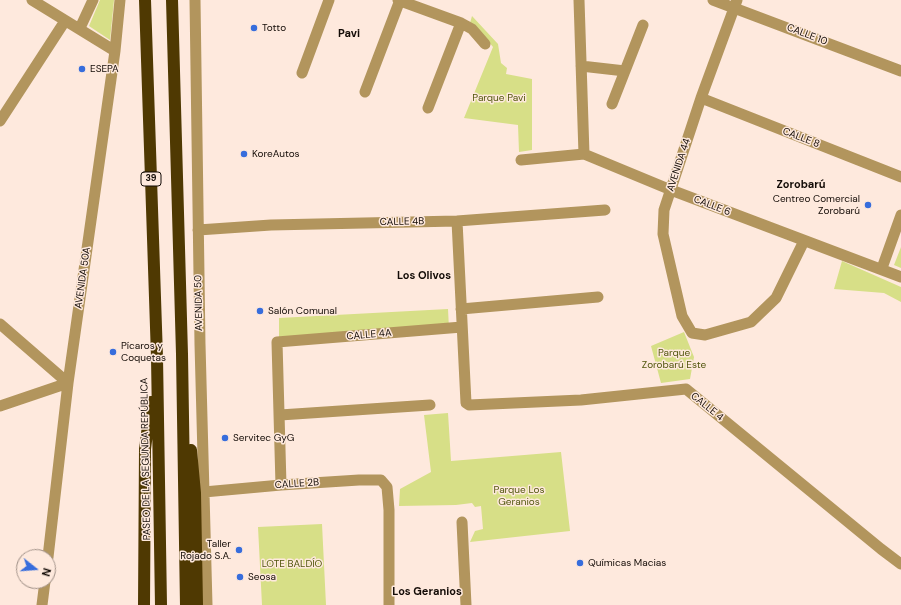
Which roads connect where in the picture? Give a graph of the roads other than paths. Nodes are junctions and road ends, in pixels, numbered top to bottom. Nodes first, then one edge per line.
1 (32, 0) edge
2 (92, 0) edge
3 (120, 0) edge
4 (145, 0) edge
5 (172, 0) edge
6 (195, 0) edge
7 (329, 0) edge
8 (399, 0) edge
9 (579, 0) edge
10 (713, 0) edge
11 (735, 4) edge
12 (65, 21) junction
13 (461, 23) junction
14 (643, 26) dead end
15 (80, 28) junction
16 (485, 44) dead end
17 (115, 51) junction
18 (581, 66) junction
19 (626, 71) junction
20 (901, 72) edge
21 (302, 73) dead end
22 (365, 92) dead end
23 (701, 98) junction
24 (612, 104) dead end
25 (428, 108) dead end
26 (0, 121) edge
27 (584, 154) junction
28 (522, 160) dead end
29 (901, 177) edge
30 (670, 190) junction
31 (606, 210) dead end
32 (901, 215) edge
33 (457, 221) junction
34 (198, 230) junction
35 (804, 241) junction
36 (882, 268) junction
37 (901, 276) edge
38 (598, 297) dead end
39 (461, 310) junction
40 (0, 324) edge
41 (462, 327) junction
42 (182, 354) junction
43 (157, 357) junction
44 (68, 383) junction
45 (430, 405) dead end
46 (0, 406) edge
47 (280, 415) junction
48 (281, 485) junction
49 (204, 492) junction
50 (462, 522) dead end
51 (49, 549) edge
52 (901, 564) edge
53 (44, 589) edge
54 (42, 605) edge
55 (144, 605) edge
56 (161, 605) edge
57 (186, 605) edge
58 (197, 605) edge
59 (207, 605) edge
60 (390, 605) edge
61 (466, 605) edge

1 - 12 street
2 - 15 street
3 - 17 street, AVENIDA 50A
4 - 43 highway, PASEO DE LA SEGUNDA REPÚBLICA / 39
5 - 42 highway
6 - 34 street, AVENIDA 50
7 - 21 street
8 - 13 street
8 - 22 street
9 - 18 street
10 - 11 street, CALLE 10
11 - 20 street, CALLE 10
11 - 23 street, AVENIDA 44
12 - 15 street
12 - 26 street
13 - 16 street
13 - 25 street
14 - 19 street
15 - 17 street
17 - 44 street, AVENIDA 50A
18 - 19 street
18 - 27 street
19 - 24 street
23 - 29 street, CALLE 8
23 - 30 street, AVENIDA 44
27 - 28 street, CALLE 6
27 - 30 street, CALLE 6
30 - 35 street, CALLE 6
30 - 35 street, AVENIDA 44
31 - 33 street, CALLE 4B
32 - 36 street
33 - 34 street, CALLE 4B
33 - 39 street
34 - 49 street, AVENIDA 50
35 - 36 street, CALLE 6
36 - 37 street, CALLE 6
38 - 39 street
39 - 41 street
40 - 44 street
41 - 47 street, CALLE 4A
41 - 52 street, CALLE 4
42 - 57 highway
42 - 58 highway
43 - 55 highway
43 - 56 highway, PASEO DE LA SEGUNDA REPÚBLICA / 39
44 - 46 street
44 - 51 street, AVENIDA 50A
45 - 47 street
47 - 48 street
48 - 49 street, CALLE 2B
48 - 60 street, CALLE 2B
49 - 59 street, AVENIDA 50
50 - 61 street
53 - 54 street

